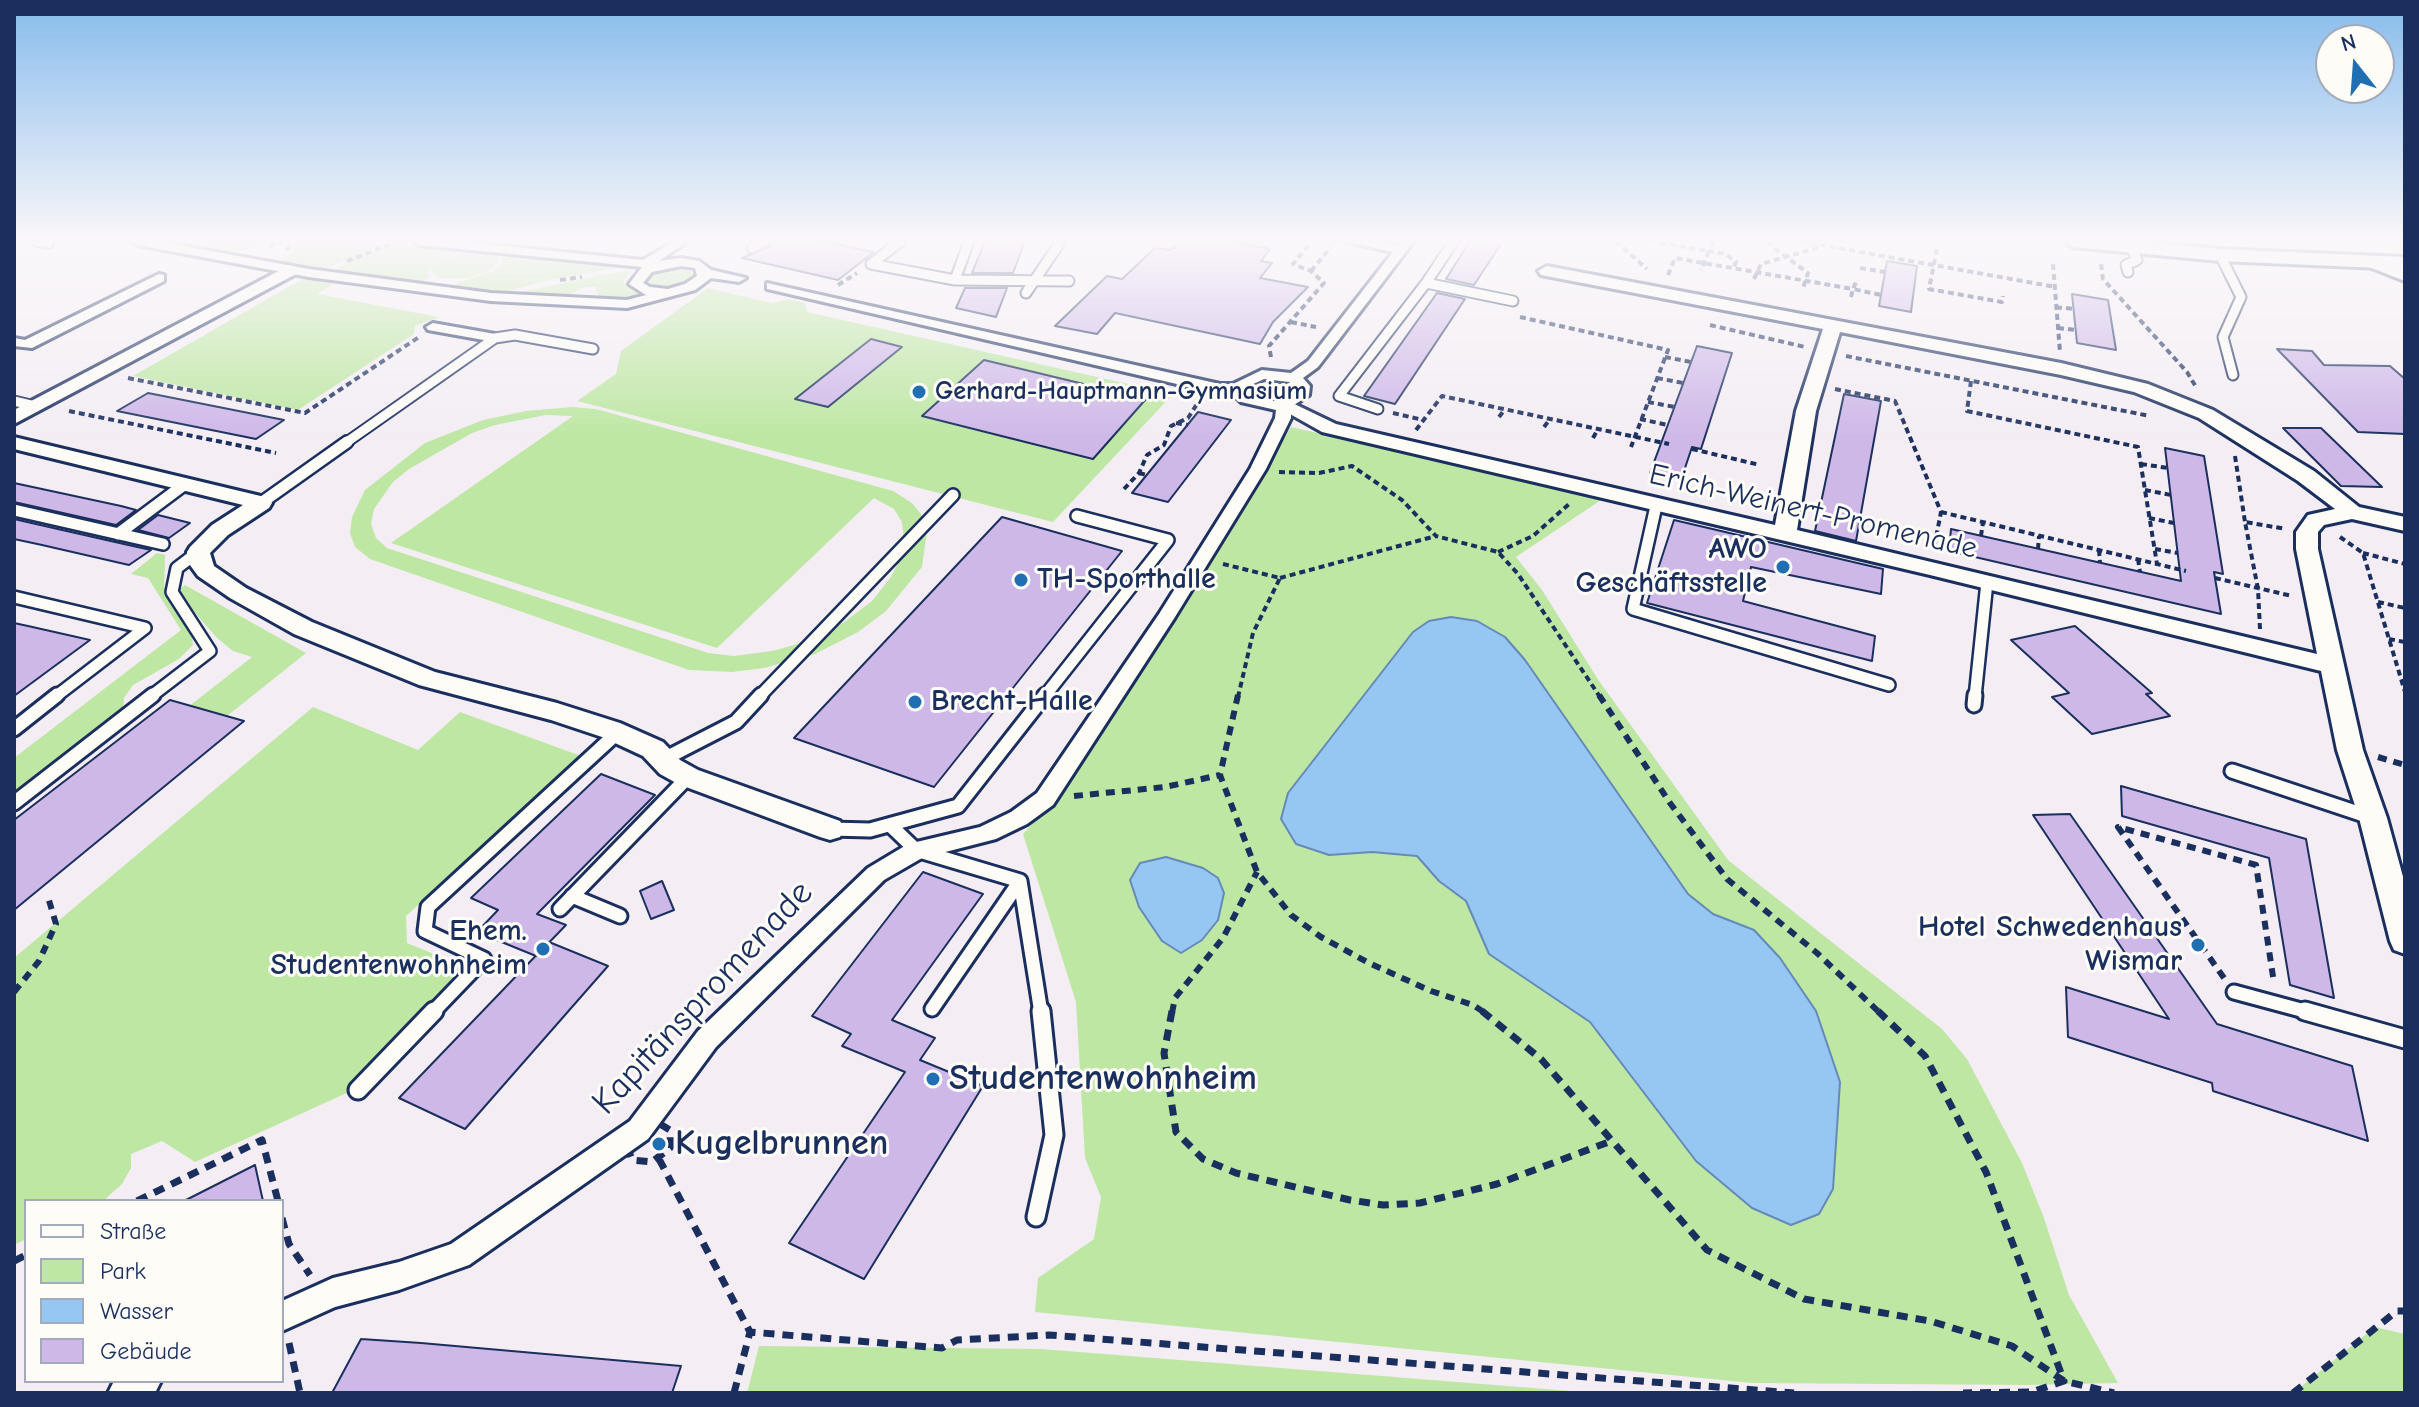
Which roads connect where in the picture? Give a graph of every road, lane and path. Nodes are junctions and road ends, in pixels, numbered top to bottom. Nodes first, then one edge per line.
1 (103, 307) edge
2 (221, 307) edge
3 (860, 307) edge
4 (1303, 307) edge
5 (1357, 307) edge
6 (1408, 307) edge
7 (1744, 307) edge
8 (2056, 307) joint
9 (2128, 307) edge
10 (2237, 307) edge
11 (2074, 309) dead end
12 (1506, 314) dead end
13 (1290, 322) junction
14 (1833, 326) junction
15 (433, 327) joint
16 (1314, 327) dead end
17 (2058, 328) junction
18 (2076, 330) dead end
19 (495, 338) junction
20 (14, 342) edge
21 (1269, 346) dead end
22 (593, 349) dead end
23 (1665, 357) junction
24 (1691, 362) dead end
25 (2061, 369) junction
26 (1283, 372) junction
27 (2233, 375) dead end
28 (125, 378) dead end
29 (1657, 378) junction
30 (1971, 381) dead end
31 (1683, 383) dead end
32 (1815, 385) junction
33 (2006, 388) dead end
34 (1220, 389) junction
35 (1240, 389) junction
36 (2007, 399) dead end
37 (2064, 399) dead end
38 (14, 401) edge
39 (1648, 402) junction
40 (1284, 405) junction
41 (35, 406) junction
42 (1675, 407) dead end
43 (1378, 409) joint
44 (1505, 409) junction
45 (2114, 409) dead end
46 (2065, 410) dead end
47 (2206, 414) junction
48 (1499, 417) dead end
49 (14, 418) edge
50 (1550, 419) junction
51 (1640, 419) junction
52 (1423, 420) junction
53 (2116, 421) dead end
54 (1175, 423) junction
55 (1188, 425) dead end
56 (1668, 425) dead end
57 (1544, 427) dead end
58 (1598, 429) junction
59 (1634, 436) junction
60 (1593, 438) dead end
61 (14, 443) edge
62 (1669, 444) dead end
63 (1405, 447) junction
64 (1631, 447) dead end
65 (1692, 449) dead end
66 (276, 453) dead end
67 (2141, 464) junction
68 (1760, 465) dead end
69 (2168, 468) dead end
70 (1258, 469) junction
71 (1139, 473) junction
72 (1147, 475) dead end
73 (185, 484) junction
74 (1124, 489) dead end
75 (1582, 490) junction
76 (2145, 490) junction
77 (953, 495) dead end
78 (2171, 495) dead end
79 (261, 503) junction
80 (1656, 506) junction
81 (14, 510) edge
82 (1941, 512) junction
83 (2352, 512) junction
84 (1077, 516) dead end
85 (2149, 518) junction
86 (1983, 522) junction
87 (2174, 523) dead end
88 (2405, 524) edge
89 (2312, 526) junction
90 (118, 534) junction
91 (1785, 535) junction
92 (1436, 536) junction
93 (1981, 536) dead end
94 (2039, 536) junction
95 (163, 544) dead end
96 (2038, 549) dead end
97 (2155, 549) junction
98 (2099, 550) junction
99 (198, 552) junction
100 (1498, 552) junction
101 (2178, 553) dead end
102 (2363, 553) junction
103 (1203, 559) junction
104 (2138, 559) junction
105 (2100, 563) dead end
106 (2157, 564) junction
107 (2405, 564) edge
108 (1930, 568) junction
109 (2186, 571) dead end
110 (2140, 572) dead end
111 (1280, 578) junction
112 (2215, 578) dead end
113 (1987, 582) junction
114 (2258, 589) junction
115 (14, 597) edge
116 (2317, 602) junction
117 (2378, 602) junction
118 (2405, 608) edge
119 (2388, 639) junction
120 (2405, 642) edge
121 (2261, 649) junction
122 (2333, 666) junction
123 (2403, 680) edge
124 (1889, 685) dead end
125 (2405, 692) edge
126 (1974, 705) dead end
127 (14, 729) edge
128 (617, 733) junction
129 (664, 759) junction
130 (2232, 771) dead end
131 (1220, 775) junction
132 (688, 777) junction
133 (1045, 799) junction
134 (14, 803) edge
135 (2373, 818) junction
136 (891, 826) junction
137 (830, 829) joint
138 (916, 850) junction
139 (1257, 872) junction
140 (1020, 881) junction
141 (572, 896) junction
142 (48, 897) dead end
143 (560, 909) dead end
144 (620, 916) dead end
145 (2405, 941) edge
146 (14, 992) edge
147 (2234, 992) joint
148 (2277, 1004) junction
149 (932, 1009) dead end
150 (2405, 1039) edge
151 (358, 1090) dead end
152 (1614, 1140) junction
153 (659, 1159) dead end
154 (141, 1199) edge
155 (277, 1199) edge
156 (1036, 1217) dead end
157 (284, 1225) edge
158 (333, 1293) junction
159 (2405, 1311) edge
160 (284, 1315) edge
161 (284, 1325) edge
162 (750, 1332) junction
163 (2064, 1381) junction
164 (142, 1383) edge
165 (123, 1393) edge
166 (300, 1393) edge
167 (734, 1393) edge
168 (1794, 1393) edge
169 (1963, 1393) edge
170 (2114, 1393) edge
171 (2293, 1393) edge

1 - 20 street
2 - 41 street
3 - 34 street
4 - 13 path
5 - 26 street
6 - 43 lane
7 - 14 street
8 - 11 path
8 - 17 path
9 - 47 path
10 - 27 lane
12 - 23 path
13 - 16 path
13 - 21 path
14 - 25 street
14 - 32 street
15 - 19 street
15 - 28 path
17 - 18 path
17 - 25 path
19 - 22 lane
19 - 79 lane
23 - 24 path
23 - 29 path
25 - 47 street
26 - 35 street
26 - 40 street
29 - 31 path
29 - 39 path
30 - 67 path
32 - 82 path
32 - 91 street
33 - 36 path
34 - 35 street
34 - 54 path
35 - 40 street
37 - 46 path
38 - 41 lane
39 - 42 path
39 - 51 path
40 - 63 street, Erich-Weinert-Promenade
40 - 70 street
41 - 49 street
41 - 66 path
43 - 52 path
44 - 48 path
44 - 50 path
44 - 52 path
45 - 53 path
47 - 83 street
50 - 57 path
50 - 58 path
51 - 56 path
51 - 59 path
52 - 63 path
54 - 55 path
54 - 71 path
58 - 59 path
58 - 60 path
59 - 62 path
59 - 64 path
61 - 73 street
63 - 75 street, Erich-Weinert-Promenade
65 - 68 path
67 - 69 path
67 - 76 path
70 - 92 path
70 - 103 street
71 - 72 path
71 - 74 path
73 - 79 street
73 - 90 lane
75 - 80 street, Erich-Weinert-Promenade
75 - 100 path
76 - 78 path
76 - 85 path
77 - 129 lane
79 - 99 street
80 - 91 street, Erich-Weinert-Promenade
80 - 124 lane
81 - 90 lane
82 - 86 path
82 - 108 path
83 - 88 street
83 - 89 street
84 - 136 lane
85 - 87 path
85 - 97 path
86 - 93 path
86 - 94 path
89 - 102 path
89 - 114 path
89 - 116 street
90 - 95 lane
91 - 108 street, Erich-Weinert-Promenade
92 - 100 path
92 - 111 path
94 - 96 path
94 - 98 path
97 - 101 path
97 - 106 path
98 - 104 path
98 - 105 path
99 - 128 street
99 - 134 lane
100 - 163 path
102 - 107 path
102 - 117 path
103 - 111 path
103 - 133 street
104 - 106 path
104 - 110 path
106 - 109 path
108 - 113 street, Erich-Weinert-Promenade
111 - 131 path
112 - 114 path
113 - 121 street, Erich-Weinert-Promenade
113 - 126 lane
114 - 116 path
114 - 121 path
115 - 127 lane
116 - 122 street
117 - 118 path
117 - 119 path
119 - 120 path
119 - 123 path
121 - 122 street, Erich-Weinert-Promenade
122 - 135 street
123 - 125 path
128 - 129 street
128 - 151 lane
129 - 132 street
130 - 135 lane
131 - 133 path
131 - 139 path
132 - 137 street
132 - 141 lane
133 - 138 street, Kapitänspromenade
135 - 145 street
136 - 137 lane
136 - 138 lane
138 - 140 lane
138 - 158 street, Kapitänspromenade
139 - 152 path
139 - 152 path
140 - 149 lane
140 - 156 lane
141 - 143 lane
141 - 144 lane
142 - 146 path
147 - 148 lane
147 - 148 path
148 - 150 lane
152 - 163 path
153 - 162 path
154 - 155 path
157 - 158 path
158 - 160 street, Kapitänspromenade
159 - 171 path
161 - 166 path
162 - 167 path
162 - 168 path
163 - 169 path
163 - 170 path
164 - 165 street

